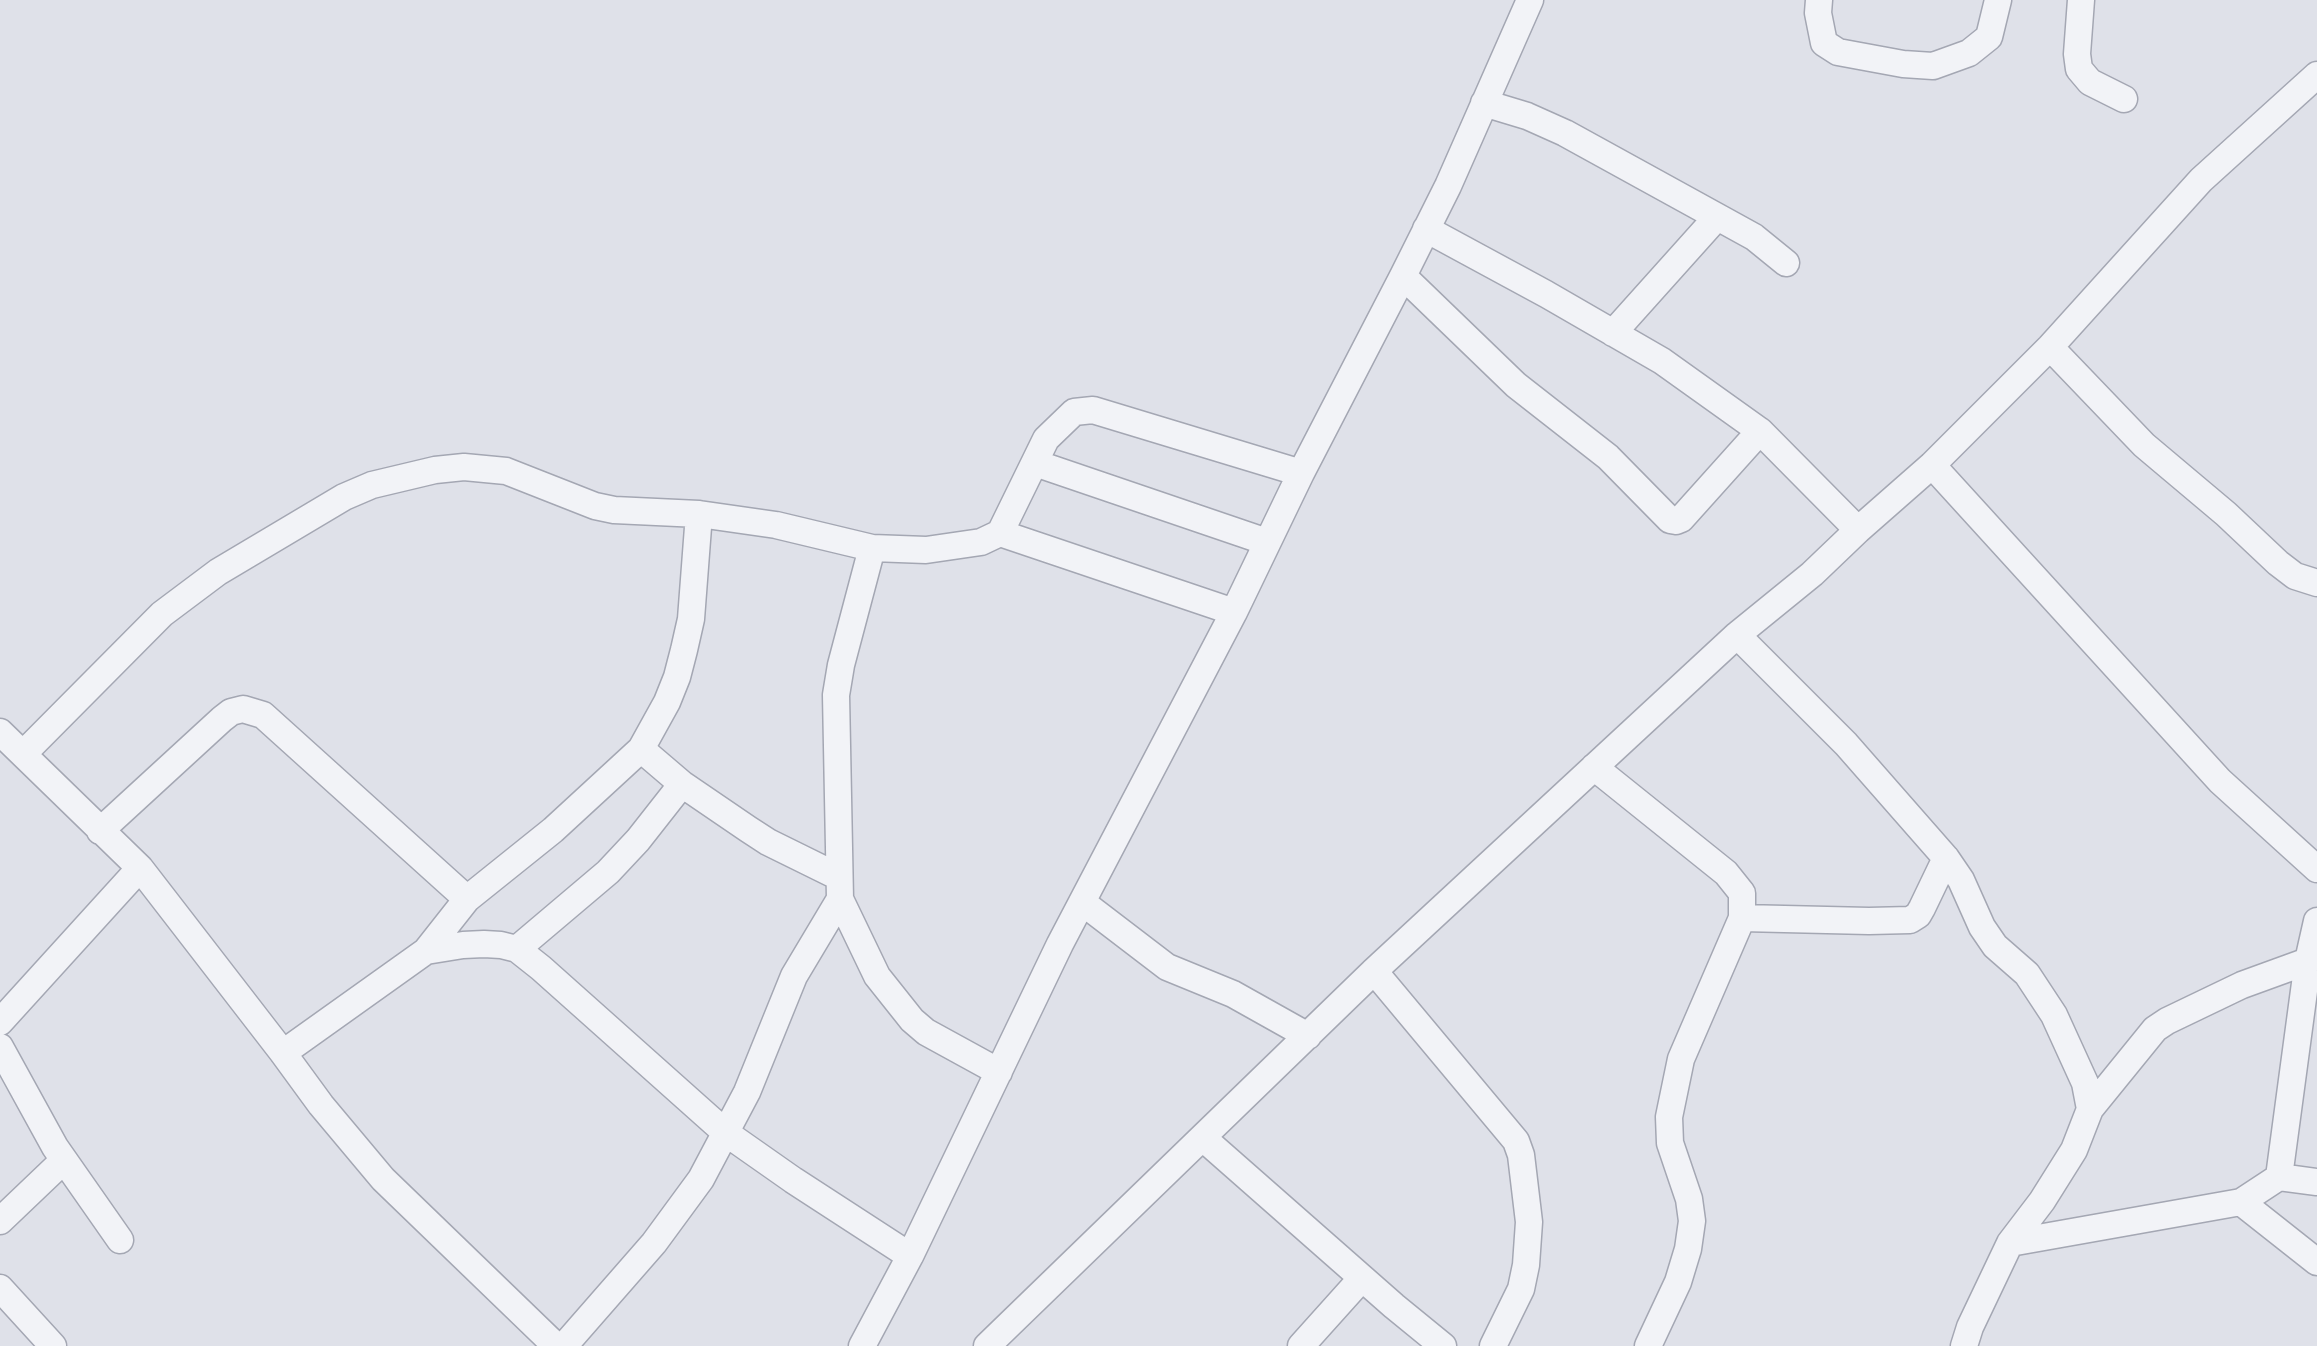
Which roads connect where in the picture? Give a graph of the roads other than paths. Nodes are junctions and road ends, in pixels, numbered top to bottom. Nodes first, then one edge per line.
1 (1530, 0) edge
2 (1819, 0) edge
3 (1998, 0) edge
4 (2081, 0) edge
5 (2317, 75) edge
6 (2124, 99) dead end
7 (1484, 103) junction
8 (1717, 217) junction
9 (1426, 229) junction
10 (1786, 263) dead end
11 (1403, 276) junction
12 (1614, 333) junction
13 (2050, 347) junction
14 (1760, 431) junction
15 (1035, 463) junction
16 (1932, 465) junction
17 (1301, 473) junction
18 (699, 514) junction
19 (1858, 530) junction
20 (1000, 533) junction
21 (1267, 542) junction
22 (872, 548) junction
23 (2317, 583) edge
24 (1234, 612) junction
25 (1737, 635) junction
26 (0, 732) edge
27 (641, 749) junction
28 (23, 754) junction
29 (1594, 767) junction
30 (682, 784) junction
31 (100, 831) junction
32 (1946, 858) junction
33 (140, 868) junction
34 (2317, 869) edge
35 (840, 888) junction
36 (467, 899) junction
37 (1082, 902) junction
38 (1742, 918) junction
39 (2317, 921) edge
40 (517, 949) junction
41 (426, 951) junction
42 (2308, 961) junction
43 (1374, 971) junction
44 (0, 1022) edge
45 (1307, 1036) junction
46 (0, 1046) edge
47 (283, 1053) junction
48 (999, 1072) junction
49 (2090, 1109) junction
50 (726, 1133) junction
51 (1203, 1138) junction
52 (64, 1160) junction
53 (2278, 1177) junction
54 (2317, 1182) edge
55 (2241, 1202) junction
56 (0, 1221) edge
57 (120, 1240) dead end
58 (2010, 1243) junction
59 (910, 1256) junction
60 (2317, 1262) edge
61 (1362, 1278) junction
62 (0, 1288) edge
63 (53, 1346) edge
64 (556, 1346) edge
65 (564, 1346) edge
66 (862, 1346) edge
67 (987, 1346) edge
68 (1301, 1346) edge
69 (1443, 1346) edge
70 (1493, 1346) edge
71 (1648, 1346) edge
72 (1964, 1346) edge

1 - 7 street
2 - 3 street
4 - 6 street
5 - 13 street
7 - 8 street
7 - 9 street
8 - 10 street
8 - 12 street
9 - 11 street
9 - 12 street
11 - 14 street
11 - 17 street
12 - 14 street
13 - 16 street
13 - 23 street
14 - 19 street
15 - 17 street
15 - 20 street
15 - 21 street
16 - 19 street
16 - 34 street
17 - 21 street
18 - 22 street
18 - 27 street
18 - 28 street
19 - 25 street
20 - 22 street
20 - 24 street
21 - 24 street
22 - 35 street
24 - 37 street
25 - 29 street
25 - 32 street
26 - 28 street
27 - 30 street
27 - 36 street
28 - 31 street
29 - 38 street
29 - 43 street
30 - 35 street
30 - 40 street
31 - 33 street
31 - 36 street
32 - 38 street
32 - 49 street
33 - 44 street
33 - 47 street
35 - 48 street
35 - 50 street
36 - 41 street
37 - 45 street
37 - 48 street
38 - 71 street
39 - 42 street
40 - 41 street
40 - 50 street
41 - 47 street
42 - 49 street
42 - 53 street
43 - 45 street
43 - 70 street
45 - 51 street
46 - 52 street
47 - 64 street
48 - 59 street
49 - 58 street
50 - 59 street
50 - 65 street
51 - 61 street
51 - 67 street
52 - 56 street
52 - 57 street
53 - 54 street
53 - 55 street
55 - 58 street
55 - 60 street
58 - 72 street
59 - 66 street
61 - 68 street
61 - 69 street
62 - 63 street

